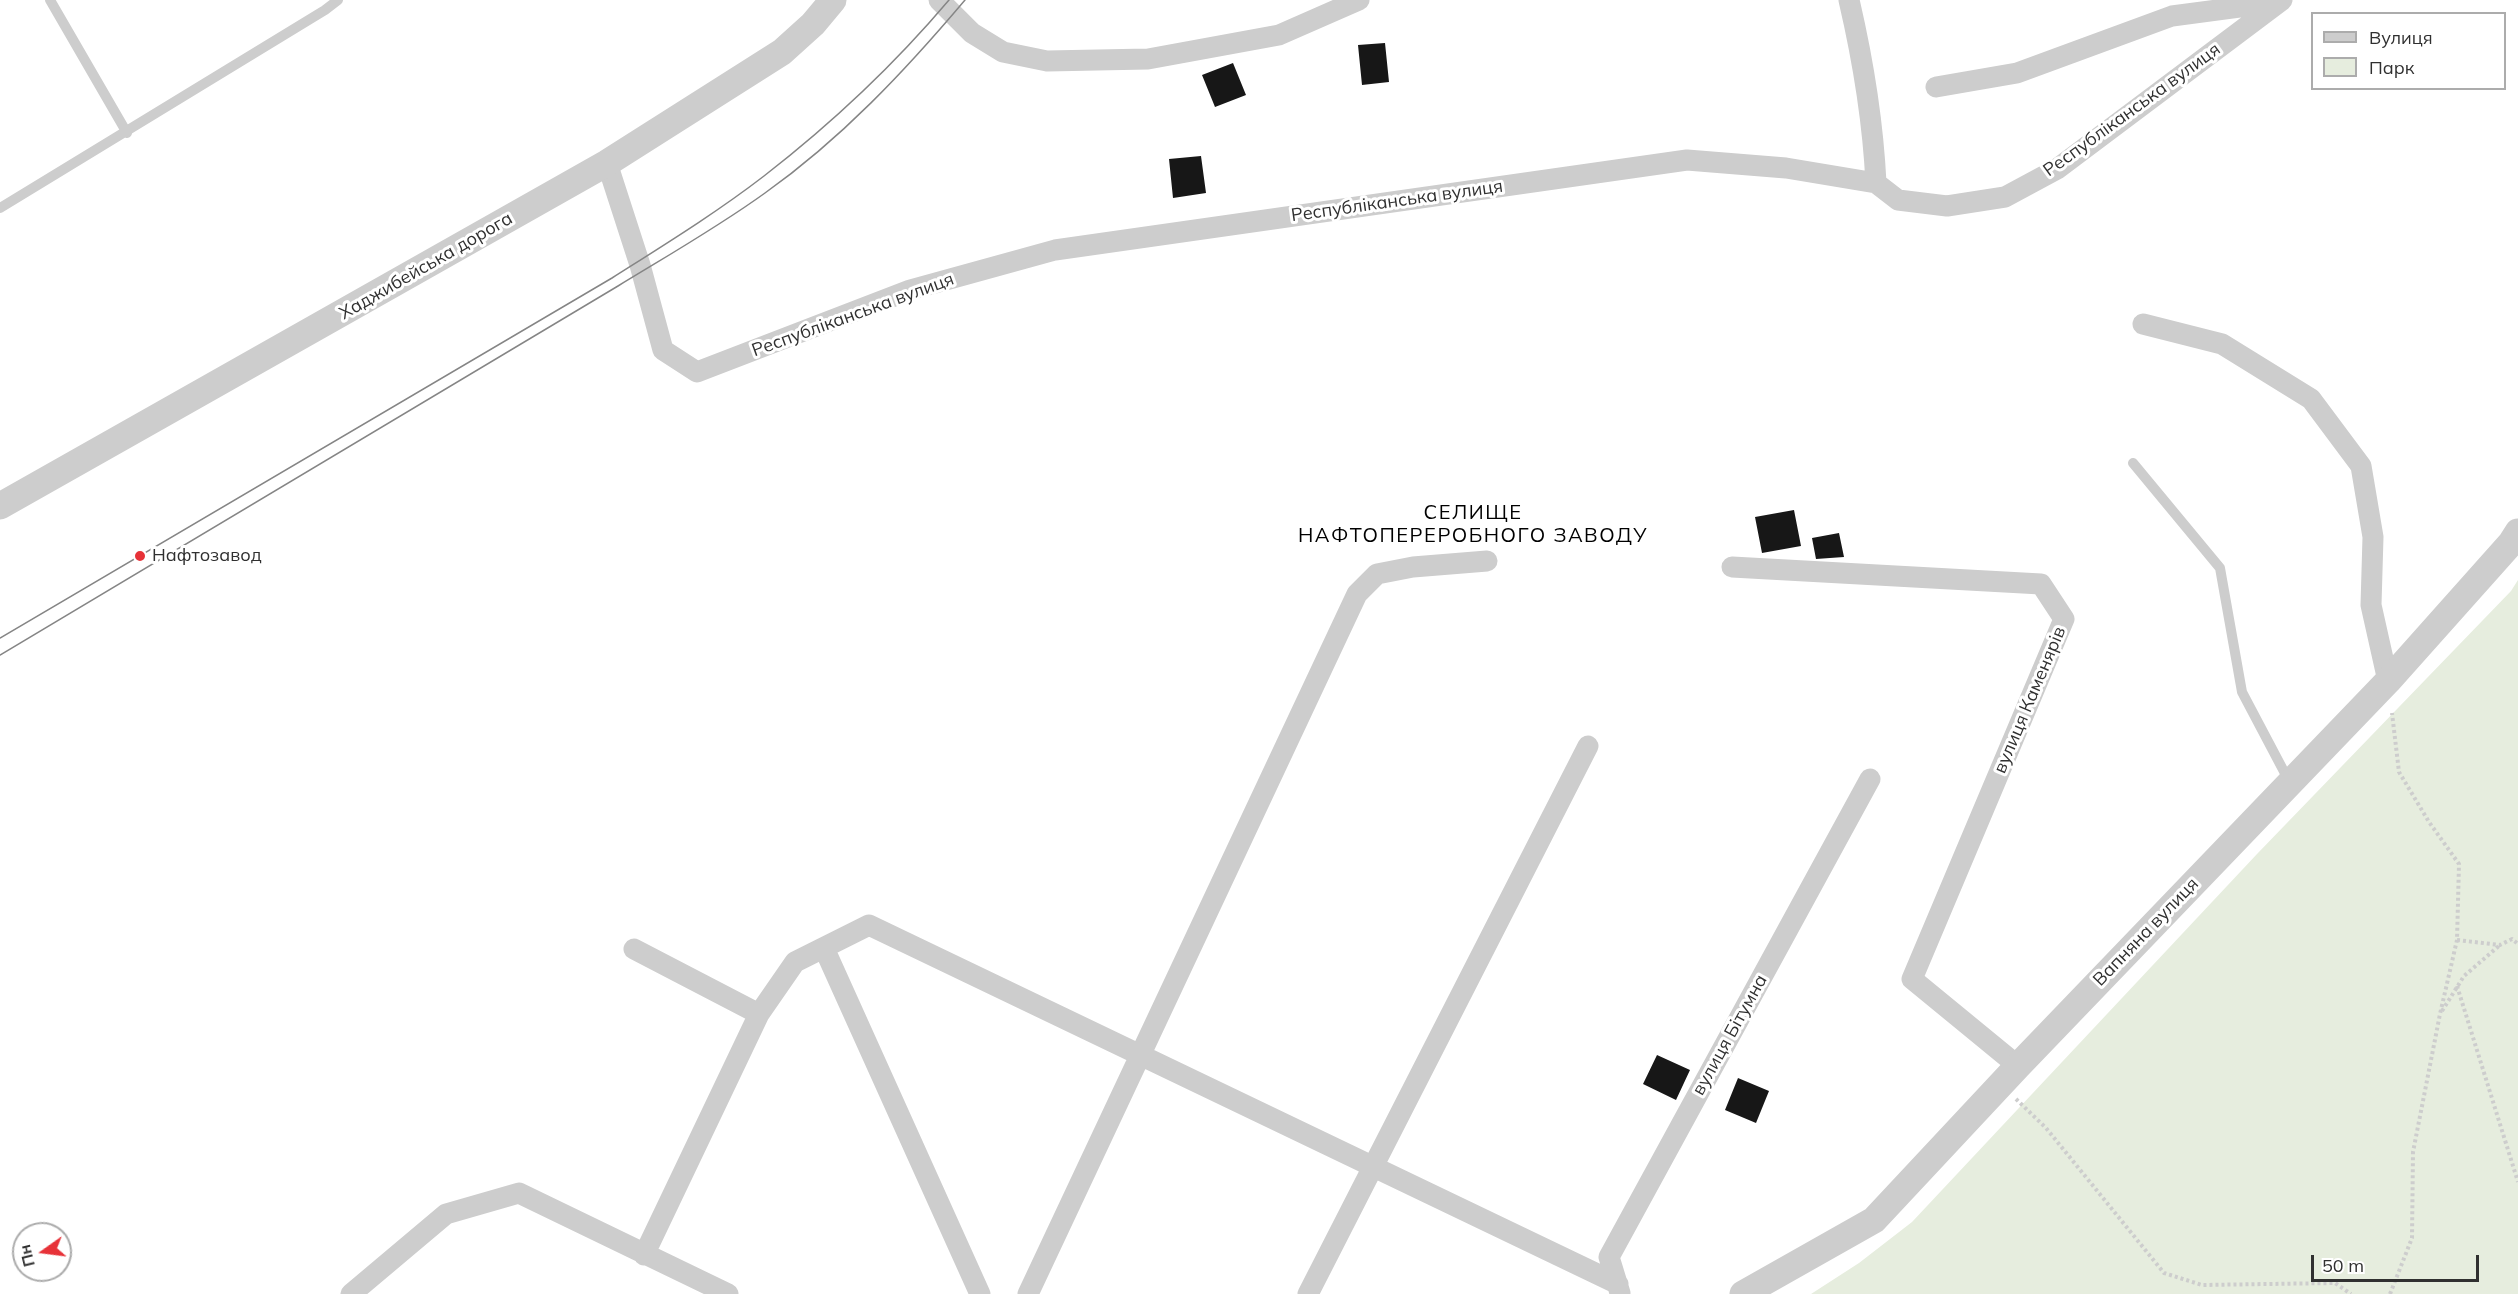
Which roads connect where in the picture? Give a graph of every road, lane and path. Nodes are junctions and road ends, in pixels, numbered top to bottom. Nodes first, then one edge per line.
1 (50, 0) edge
2 (338, 0) edge
3 (833, 0) edge
4 (939, 0) edge
5 (1359, 0) edge
6 (1850, 0) edge
7 (2280, 1) edge
8 (1936, 87) dead end
9 (127, 133) junction
10 (606, 163) junction
11 (1876, 183) junction
12 (0, 208) edge
13 (2144, 324) dead end
14 (2133, 463) dead end
15 (0, 506) edge
16 (2518, 532) edge
17 (1487, 561) dead end
18 (1732, 567) dead end
19 (2388, 681) junction
20 (1588, 746) dead end
21 (1870, 779) dead end
22 (2292, 785) junction
23 (2457, 940) junction
24 (2518, 944) edge
25 (2500, 945) junction
26 (824, 948) junction
27 (634, 950) dead end
28 (2457, 986) junction
29 (759, 1014) junction
30 (2439, 1014) junction
31 (1141, 1057) junction
32 (2009, 1075) junction
33 (1371, 1168) junction
34 (2518, 1182) edge
35 (644, 1255) junction
36 (1619, 1289) edge
37 (351, 1294) edge
38 (728, 1294) edge
39 (980, 1294) edge
40 (1028, 1294) edge
41 (1308, 1294) edge
42 (1743, 1294) edge
43 (2351, 1294) edge
44 (2390, 1294) edge

1 - 9 lane
2 - 9 lane
3 - 10 street, Хаджибейська дорога
4 - 5 street
6 - 11 street
7 - 8 street
7 - 11 street, Республіканська вулиця
9 - 12 lane
10 - 11 street, Республіканська вулиця
10 - 15 street, Хаджибейська дорога
13 - 19 street
14 - 22 lane
16 - 19 street, Вапняна вулиця
17 - 31 street
18 - 32 street, вулиця Каменярів
19 - 22 street, Вапняна вулиця
19 - 23 path
20 - 33 street
21 - 36 street, вулиця Бітумна
22 - 32 street, Вапняна вулиця
23 - 25 path
23 - 30 path
24 - 25 path
25 - 28 path
26 - 29 street
26 - 31 street
26 - 39 street
27 - 29 street
28 - 30 path
28 - 34 path
29 - 35 street
30 - 44 path
31 - 33 street
31 - 40 street
32 - 42 street, Вапняна вулиця
32 - 43 path
33 - 36 street
33 - 41 street
35 - 37 street
35 - 38 street

